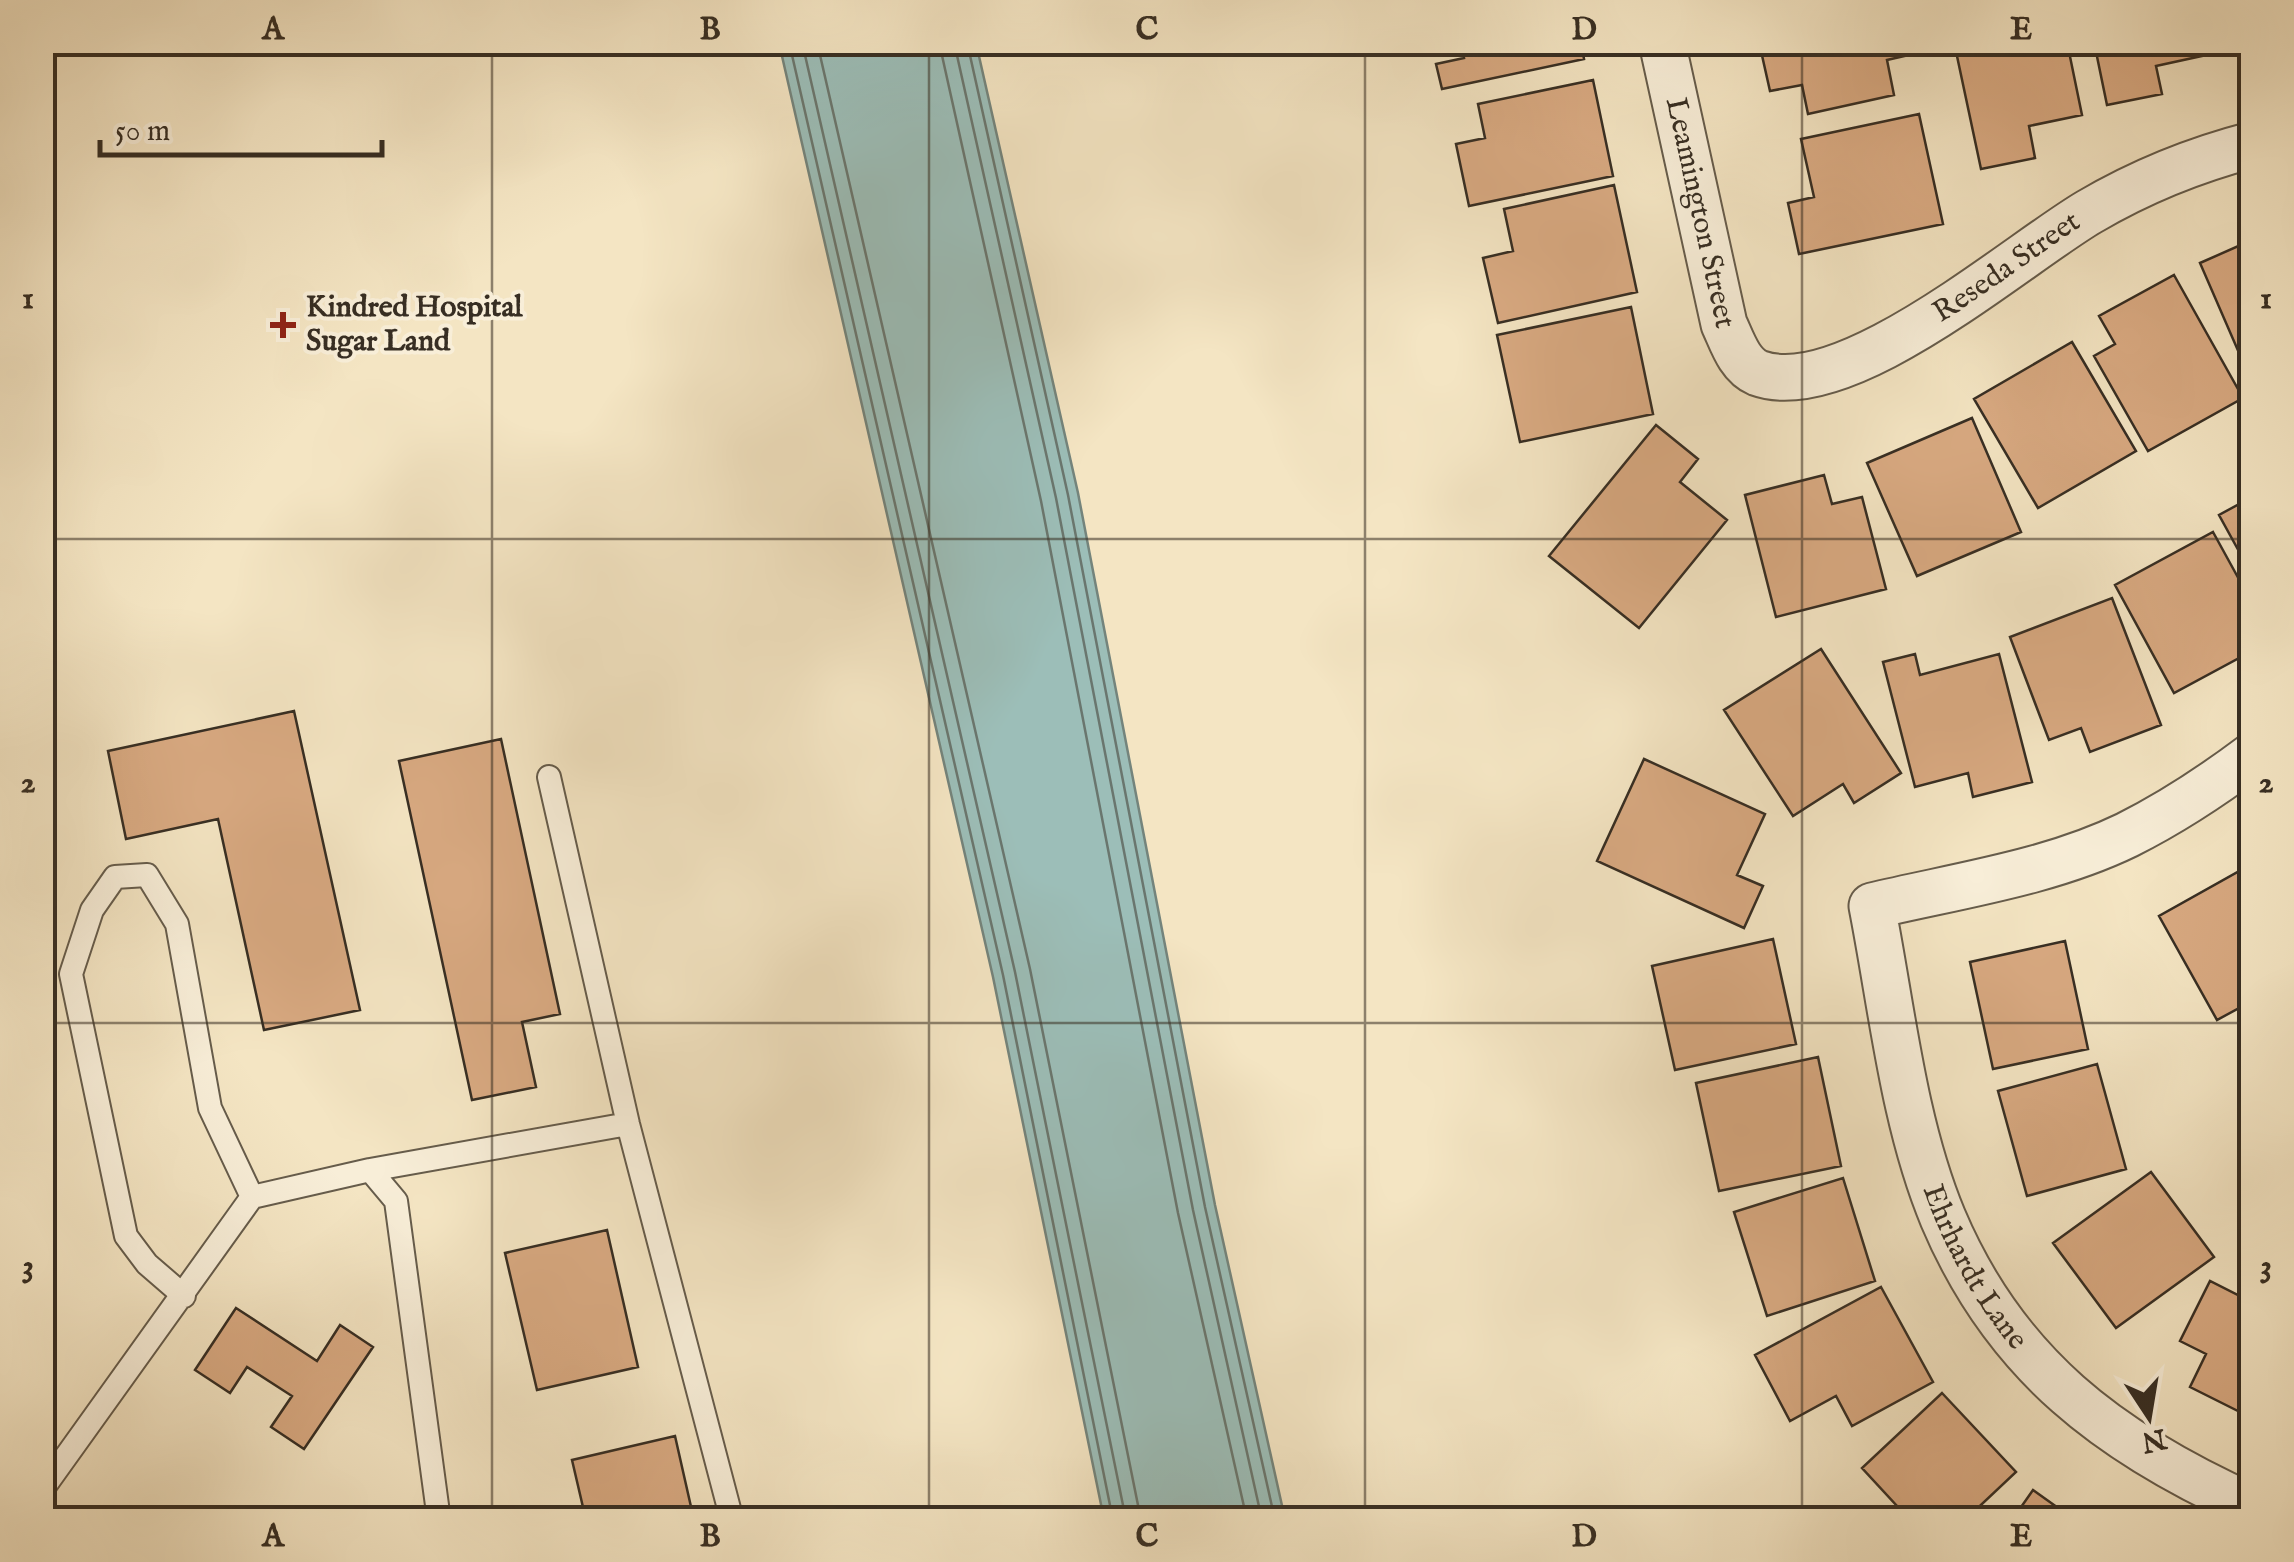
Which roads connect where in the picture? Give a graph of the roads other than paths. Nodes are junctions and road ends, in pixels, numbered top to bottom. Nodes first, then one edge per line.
1 (1662, 42) edge
2 (2252, 145) edge
3 (1758, 372) joint
4 (2252, 756) edge
5 (549, 777) dead end
6 (628, 1124) junction
7 (370, 1170) junction
8 (252, 1197) junction
9 (184, 1296) junction
10 (42, 1490) edge
11 (2252, 1507) edge
12 (439, 1520) edge
13 (732, 1520) edge

1 - 3 street, Leamington Street
2 - 3 street, Reseda Street
4 - 11 street, Ehrhardt Lane
5 - 6 lane
6 - 7 lane
6 - 13 lane
7 - 8 lane
7 - 12 lane
8 - 9 lane
8 - 9 lane
9 - 10 lane

